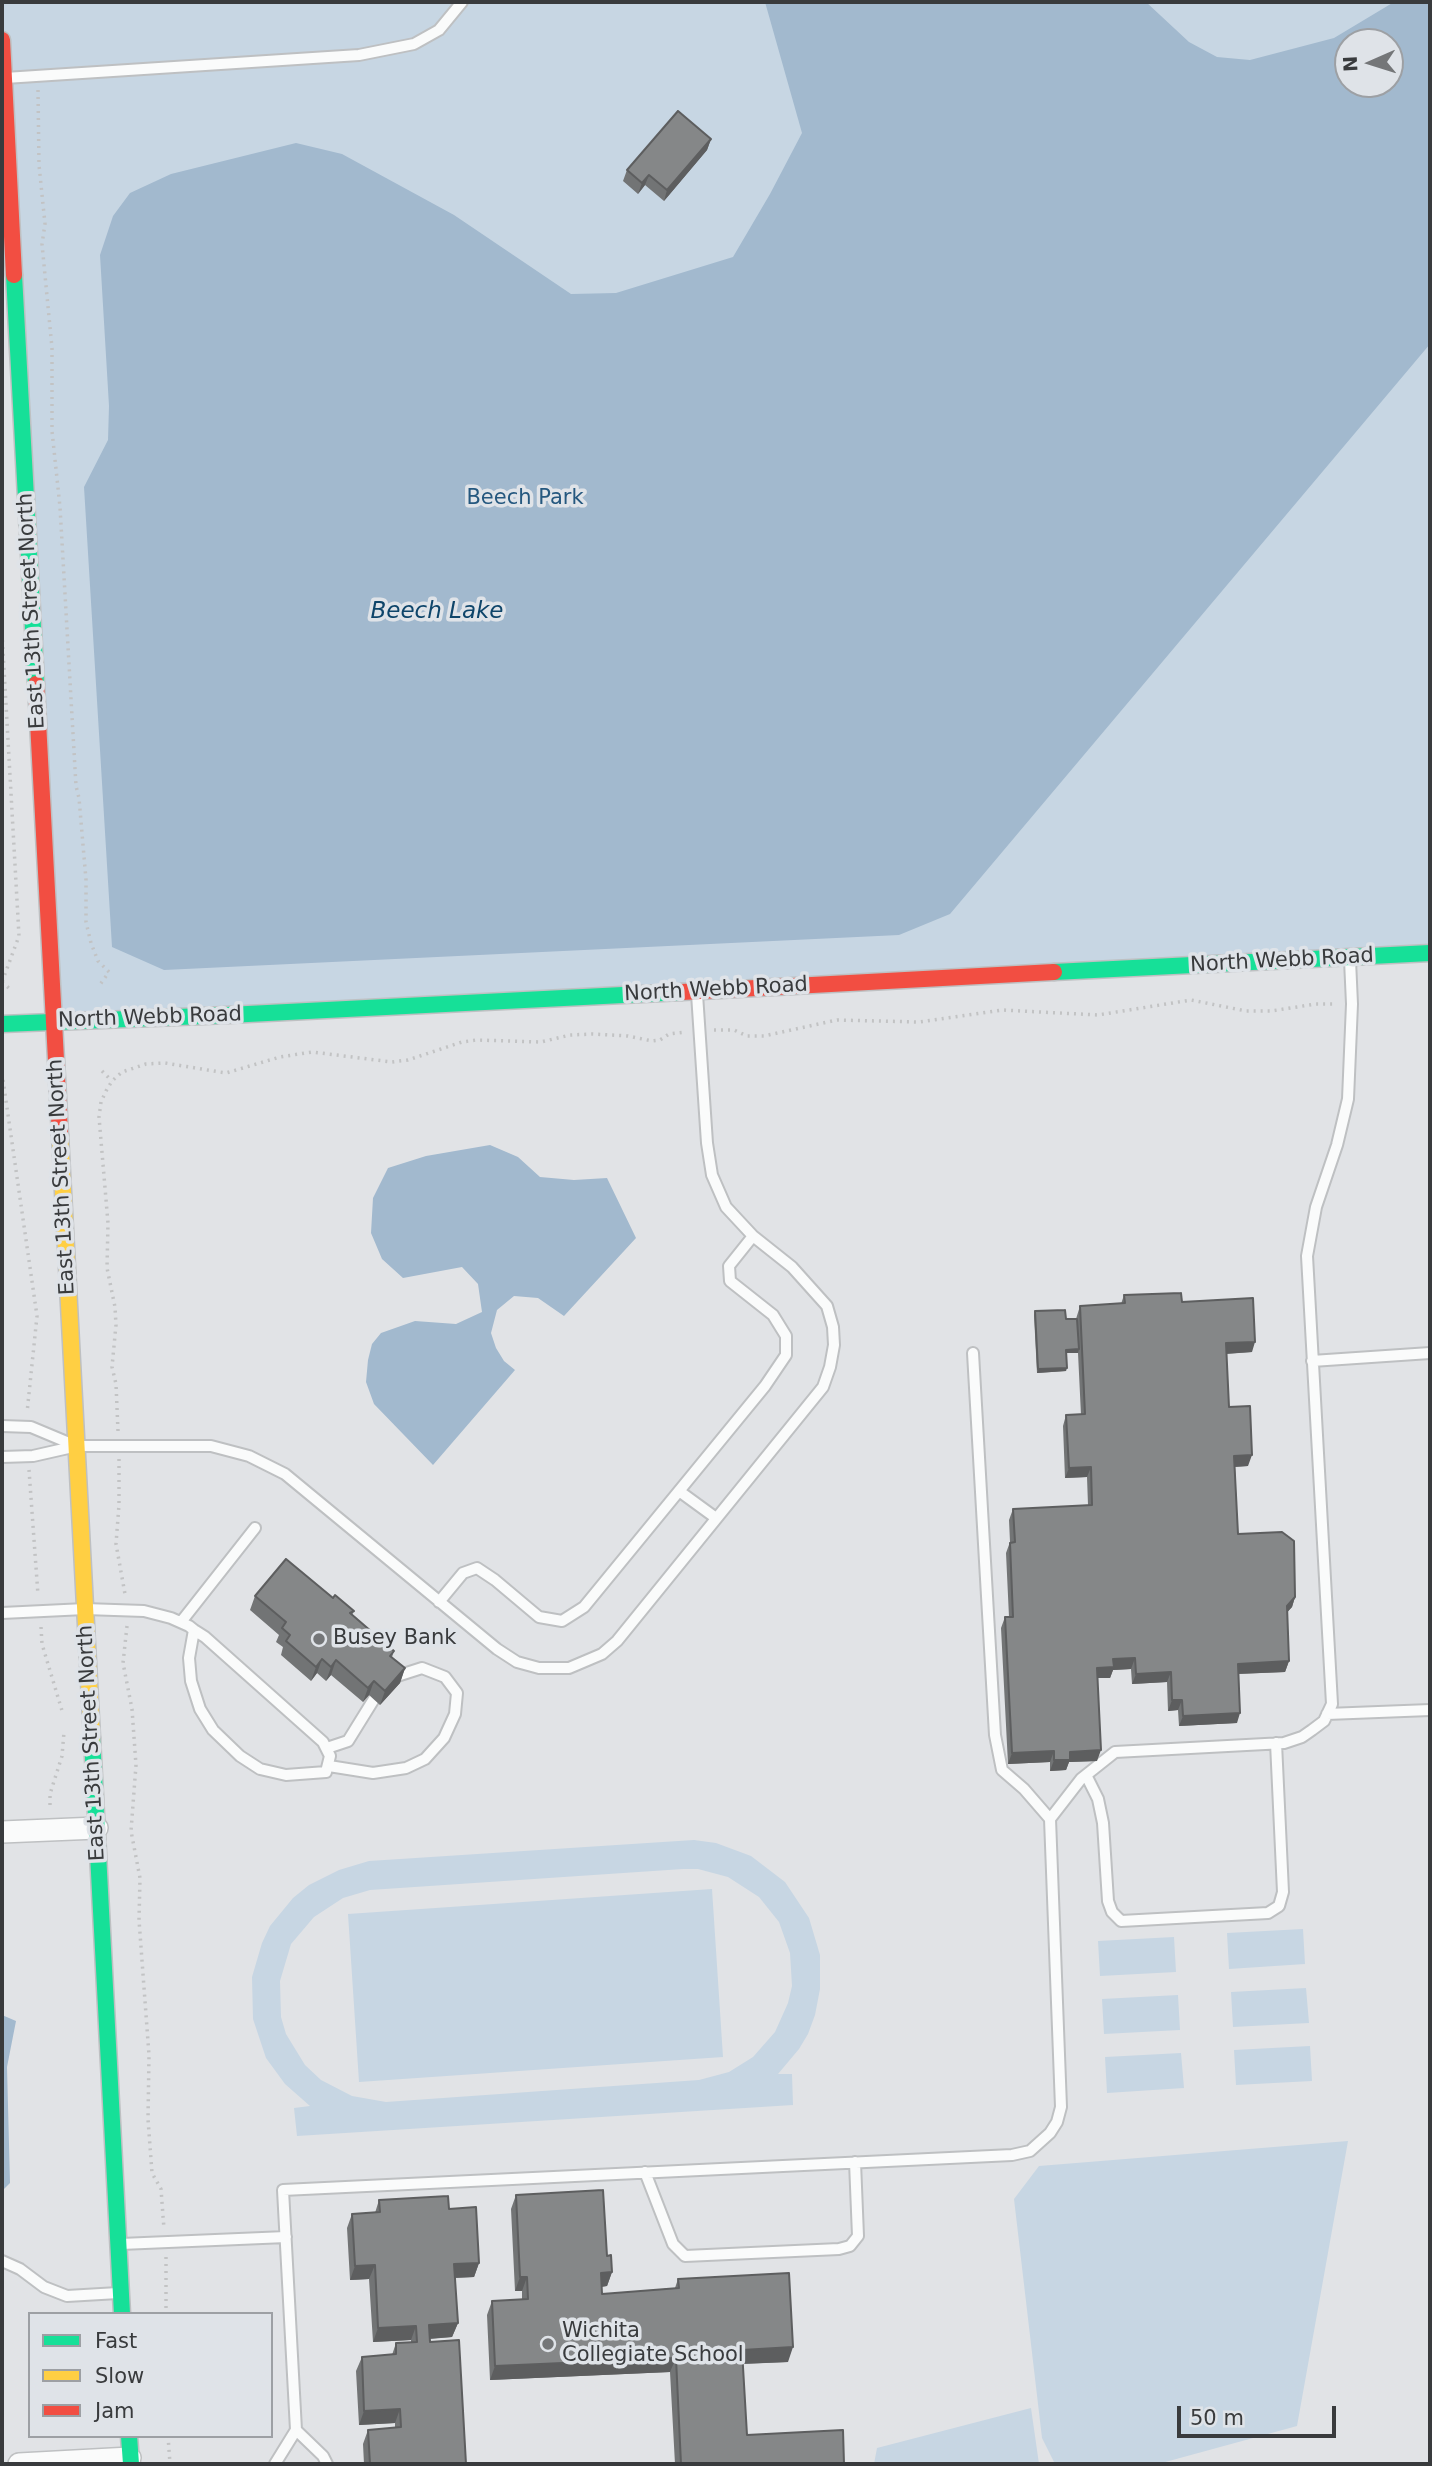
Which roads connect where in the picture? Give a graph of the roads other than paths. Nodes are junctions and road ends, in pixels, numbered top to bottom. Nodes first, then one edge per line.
1 (463, 2) edge
2 (2, 40) edge
3 (4, 78) junction
4 (9, 320) edge
5 (1430, 953) edge
6 (1350, 957) junction
7 (696, 991) junction
8 (54, 1022) junction
9 (2, 1024) edge
10 (753, 1236) junction
11 (973, 1353) dead end
12 (1430, 1353) edge
13 (1312, 1361) junction
14 (2, 1426) edge
15 (76, 1446) junction
16 (2, 1457) edge
17 (679, 1491) junction
18 (716, 1518) junction
19 (256, 1528) dead end
20 (439, 1602) junction
21 (85, 1609) junction
22 (2, 1613) edge
23 (181, 1622) junction
24 (194, 1630) junction
25 (1430, 1710) edge
26 (1327, 1714) junction
27 (1276, 1743) junction
28 (327, 1748) junction
29 (329, 1766) junction
30 (1086, 1775) junction
31 (1050, 1819) junction
32 (97, 1828) junction
33 (2, 1832) edge
34 (855, 2162) junction
35 (645, 2172) junction
36 (286, 2237) junction
37 (119, 2244) junction
38 (2, 2261) edge
39 (121, 2293) junction
40 (122, 2312) edge
41 (296, 2430) junction
42 (129, 2438) edge
43 (130, 2461) edge
44 (19, 2464) edge
45 (275, 2464) edge
46 (327, 2464) edge

1 - 3 lane
2 - 3 main road, East 13th Street North
3 - 4 main road, East 13th Street North
4 - 8 main road, East 13th Street North
5 - 6 main road, North Webb Road
6 - 7 main road, North Webb Road
6 - 13 lane
7 - 8 main road, North Webb Road
7 - 10 lane
8 - 9 main road, North Webb Road
8 - 15 main road, East 13th Street North
10 - 17 lane
10 - 18 lane
11 - 31 lane
12 - 13 lane
13 - 26 lane
14 - 15 lane
15 - 16 lane
15 - 20 lane
15 - 21 main road, East 13th Street North
17 - 18 lane
17 - 20 lane
18 - 20 lane
19 - 23 lane
21 - 22 lane
21 - 23 lane
21 - 32 main road, East 13th Street North
23 - 24 lane
24 - 28 lane
24 - 29 lane
25 - 26 lane
26 - 27 lane
27 - 30 lane
27 - 30 lane
28 - 29 lane
28 - 29 lane
30 - 31 lane
31 - 34 lane
32 - 33 street
32 - 37 main road, East 13th Street North
34 - 35 lane
34 - 35 lane
35 - 36 lane
36 - 37 lane
36 - 41 lane
37 - 39 main road, East 13th Street North
38 - 39 lane
39 - 40 main road, East 13th Street North
41 - 45 lane
41 - 46 lane
42 - 43 main road
43 - 44 street

